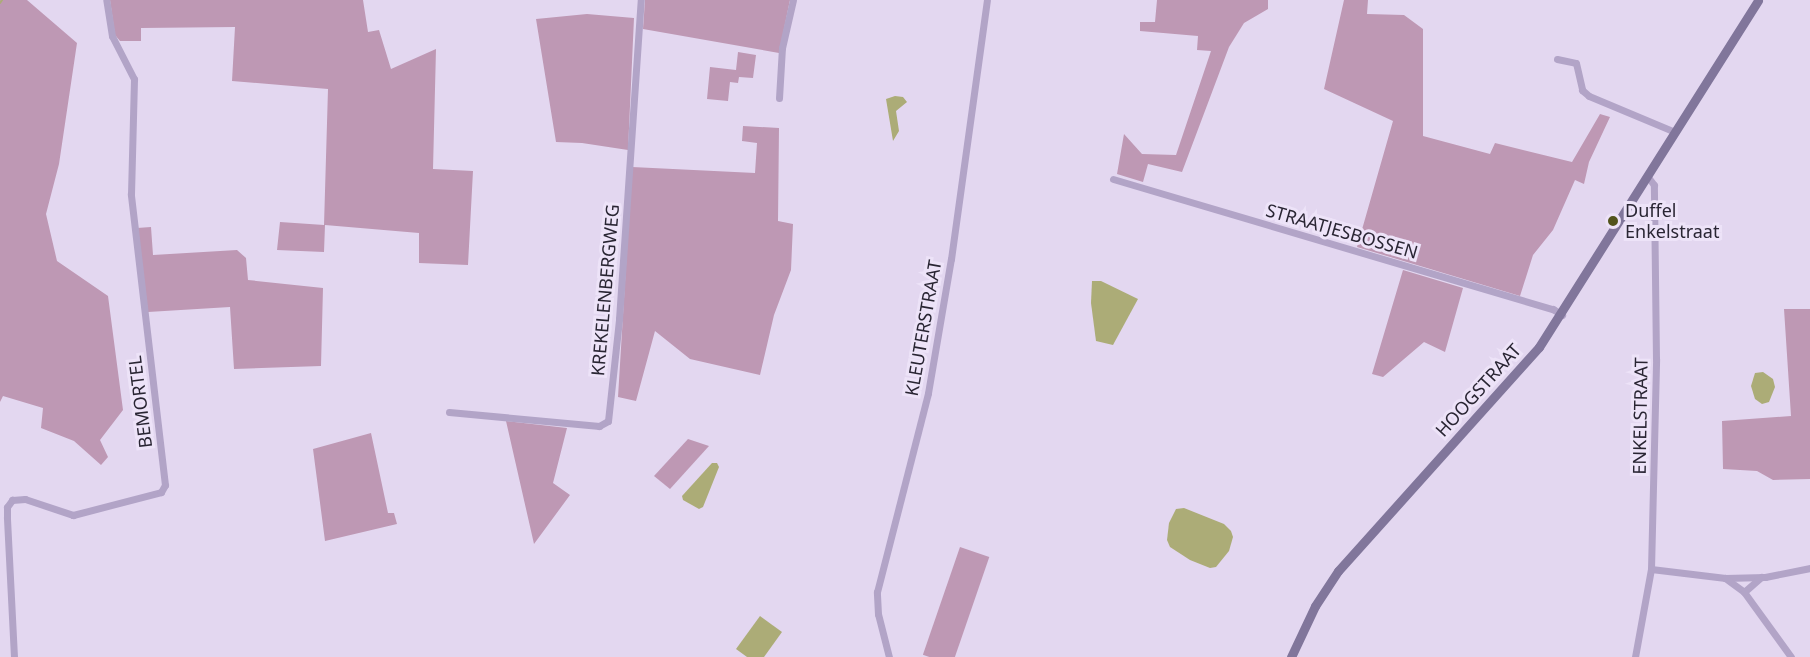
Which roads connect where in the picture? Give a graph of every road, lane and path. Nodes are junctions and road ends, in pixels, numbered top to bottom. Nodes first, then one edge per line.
1 (106, 0) edge
2 (641, 0) edge
3 (793, 0) edge
4 (987, 0) edge
5 (1758, 0) edge
6 (1557, 59) dead end
7 (779, 98) dead end
8 (1676, 132) junction
9 (1648, 177) junction
10 (1113, 179) dead end
11 (1562, 315) junction
12 (449, 412) dead end
13 (1810, 568) edge
14 (1651, 569) junction
15 (1761, 577) junction
16 (1725, 578) junction
17 (1744, 592) junction
18 (14, 657) edge
19 (889, 657) edge
20 (1291, 657) edge
21 (1635, 657) edge
22 (1791, 657) edge

1 - 18 street, BEMORTEL
2 - 12 street, KREKELENBERGWEG
3 - 7 street
4 - 19 street, KLEUTERSTRAAT
5 - 8 street, HOOGSTRAAT
6 - 8 street
8 - 9 street, HOOGSTRAAT
9 - 11 street, HOOGSTRAAT
9 - 14 street, ENKELSTRAAT
10 - 11 street, STRAATJESBOSSEN
11 - 20 street, HOOGSTRAAT
13 - 15 street
14 - 16 street
14 - 21 street, ENKELSTRAAT
15 - 16 street
15 - 17 street
16 - 17 street
17 - 22 street

